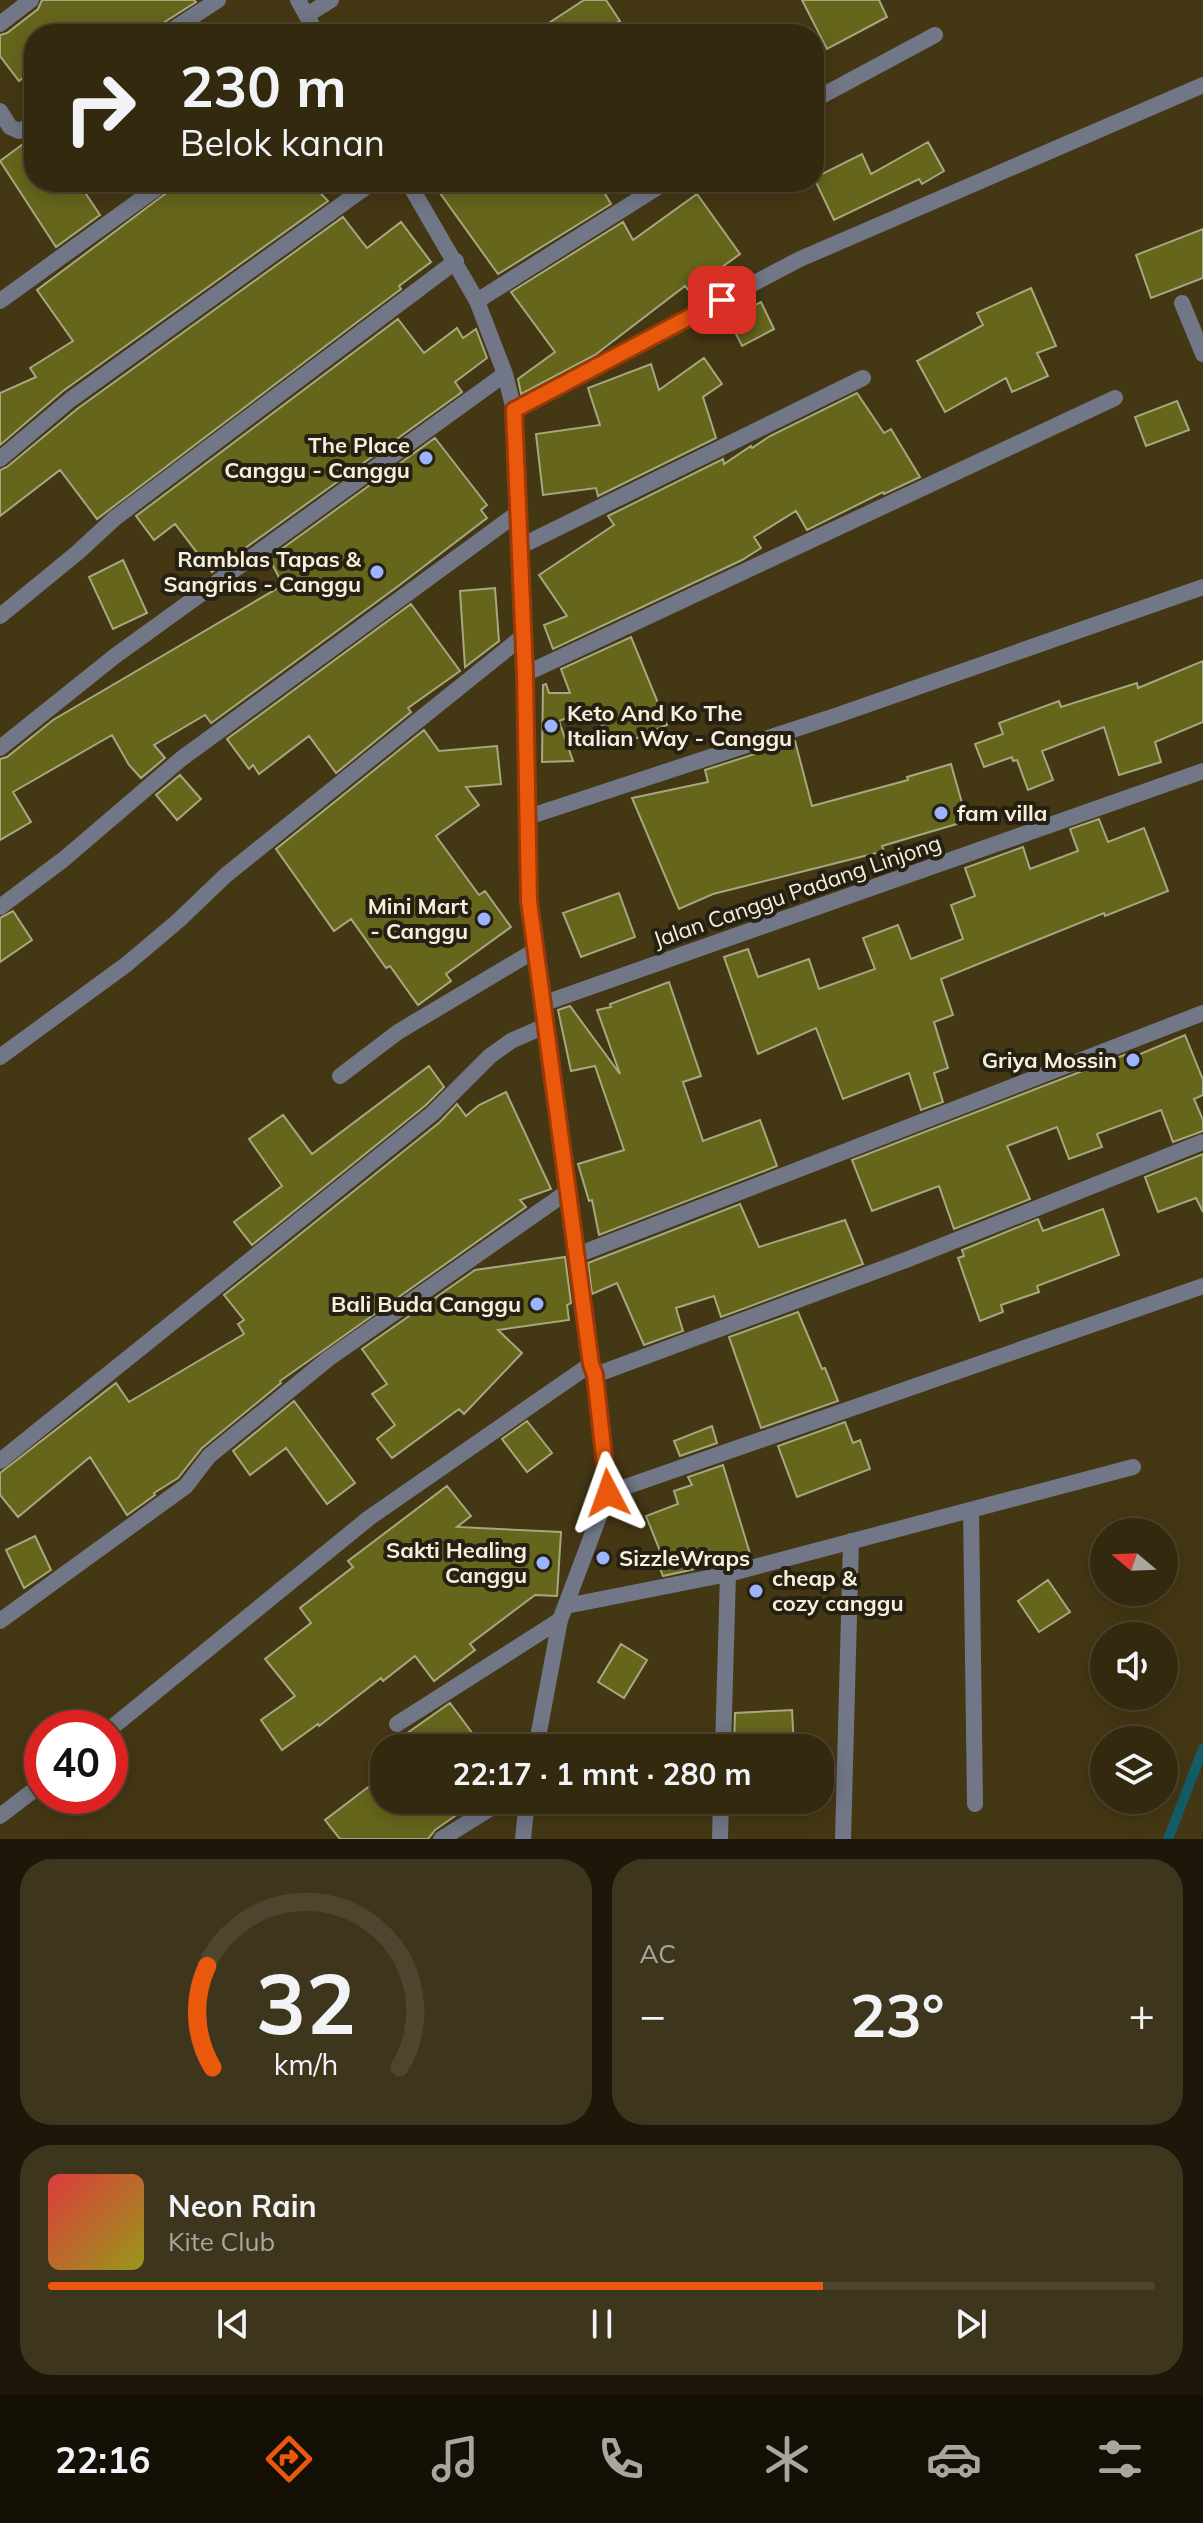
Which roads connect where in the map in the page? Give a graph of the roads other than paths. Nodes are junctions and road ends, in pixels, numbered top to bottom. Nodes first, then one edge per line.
1 (31, 0) edge
2 (218, 0) edge
3 (331, 0) edge
4 (302, 8) edge
5 (0, 24) edge
6 (181, 24) edge
7 (935, 35) dead end
8 (1203, 85) edge
9 (824, 95) edge
10 (0, 111) edge
11 (24, 129) edge
12 (151, 192) edge
13 (359, 192) edge
14 (414, 192) edge
15 (650, 192) edge
16 (456, 261) junction
17 (0, 301) edge
18 (477, 301) junction
19 (1182, 303) dead end
20 (1203, 354) edge
21 (505, 374) junction
22 (863, 378) dead end
23 (1115, 398) dead end
24 (514, 410) junction
25 (0, 459) edge
26 (519, 512) junction
27 (521, 546) junction
28 (1203, 587) edge
29 (0, 616) edge
30 (522, 637) junction
31 (525, 674) junction
32 (0, 748) edge
33 (1203, 771) edge
34 (528, 817) junction
35 (0, 907) edge
36 (534, 951) junction
37 (542, 1004) junction
38 (1203, 1013) edge
39 (545, 1026) junction
40 (0, 1057) edge
41 (340, 1076) dead end
42 (1203, 1142) edge
43 (567, 1192) junction
44 (577, 1255) junction
45 (1203, 1286) edge
46 (593, 1370) junction
47 (0, 1461) edge
48 (1133, 1467) dead end
49 (608, 1493) junction
50 (971, 1510) junction
51 (851, 1541) junction
52 (728, 1574) junction
53 (563, 1613) junction
54 (0, 1621) edge
55 (128, 1714) edge
56 (397, 1724) dead end
57 (539, 1734) edge
58 (723, 1734) edge
59 (24, 1798) edge
60 (975, 1804) dead end
61 (481, 1814) edge
62 (526, 1814) edge
63 (721, 1814) edge
64 (0, 1816) edge
65 (441, 1839) edge
66 (523, 1839) edge
67 (720, 1839) edge
68 (843, 1839) edge

1 - 5 street
2 - 6 street
3 - 4 street
7 - 9 street
8 - 24 street
10 - 11 street
12 - 17 street
13 - 25 street
14 - 16 street
15 - 18 street
16 - 18 street
16 - 29 street
18 - 21 street
19 - 20 street
21 - 24 street
21 - 32 street
22 - 27 street
23 - 31 street
24 - 26 street
26 - 27 street
26 - 35 street
27 - 30 street
28 - 34 street
30 - 31 street
30 - 40 street
31 - 34 street
33 - 37 street, Jalan Canggu Padang Linjong
34 - 36 street
36 - 37 street
36 - 41 street
37 - 39 street
38 - 44 street
39 - 43 street
39 - 47 street
42 - 46 street
43 - 44 street
43 - 54 street
44 - 46 street
45 - 49 street
46 - 49 street
46 - 55 street
48 - 50 street
49 - 53 street
50 - 51 street
50 - 60 street
51 - 52 street
51 - 68 street
52 - 53 street
52 - 58 street
53 - 56 street
53 - 57 street
59 - 64 street
61 - 65 street
62 - 66 street
63 - 67 street

